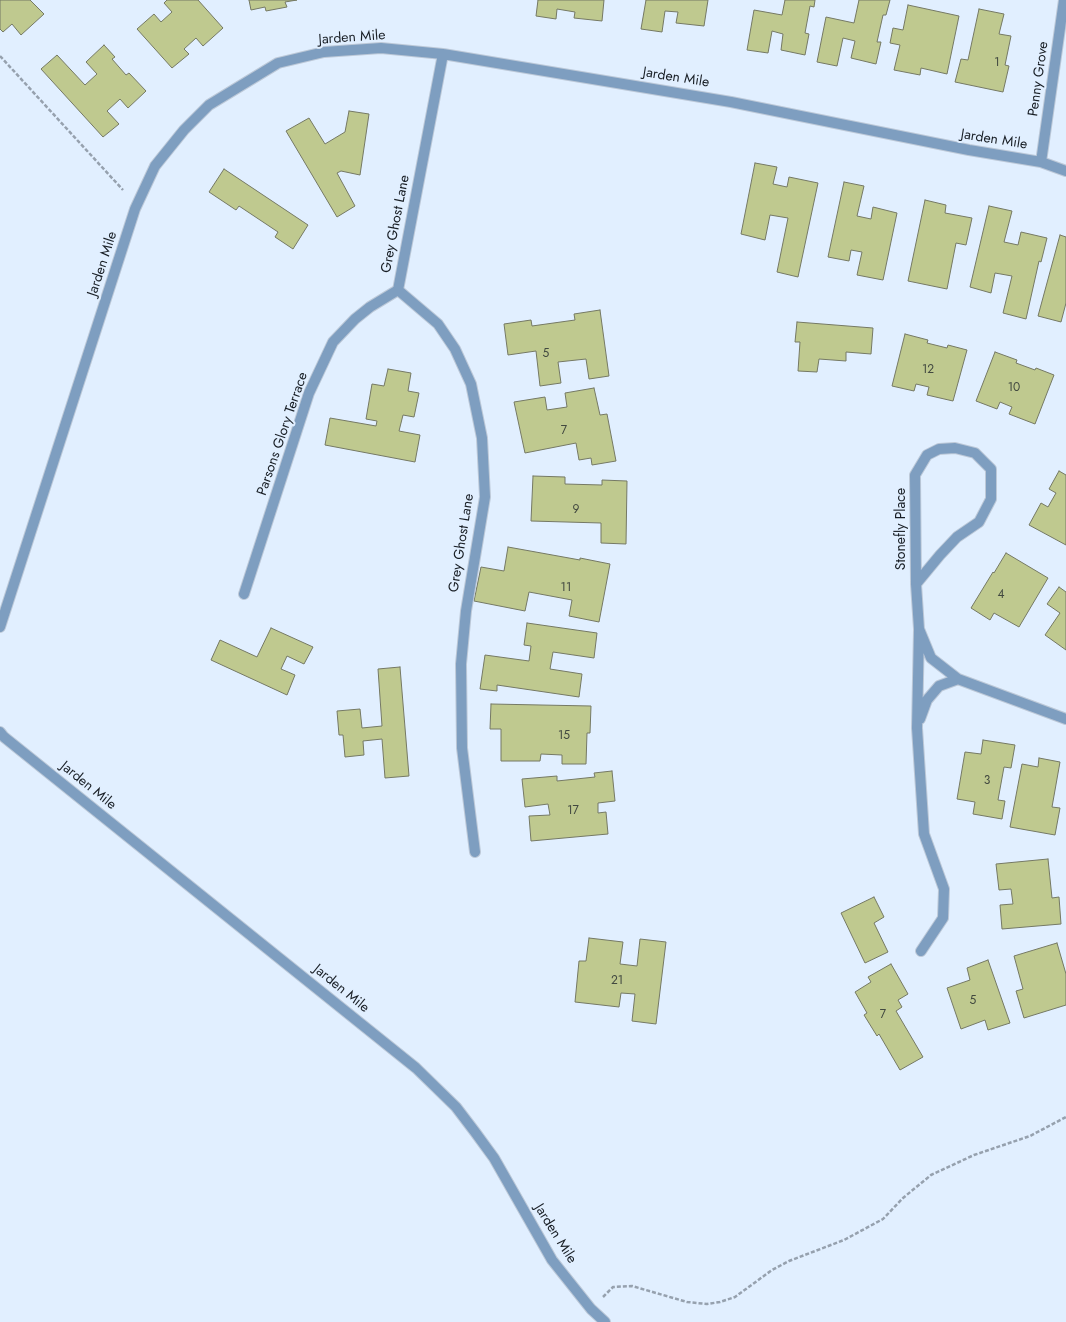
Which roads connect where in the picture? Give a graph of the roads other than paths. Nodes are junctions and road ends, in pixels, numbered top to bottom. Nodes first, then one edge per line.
1 (1064, 0) edge
2 (443, 54) junction
3 (1041, 162) junction
4 (1066, 171) edge
5 (398, 290) junction
6 (916, 584) junction
7 (244, 594) dead end
8 (0, 627) edge
9 (919, 629) junction
10 (958, 679) junction
11 (1066, 719) edge
12 (917, 728) junction
13 (0, 732) edge
14 (475, 852) dead end
15 (921, 951) dead end
16 (605, 1322) edge

1 - 3 street, Penny Grove
2 - 3 street, Jarden Mile
2 - 5 street, Grey Ghost Lane
2 - 8 street, Jarden Mile
3 - 4 street, Jarden Mile
5 - 7 street, Parsons Glory Terrace
5 - 14 street, Grey Ghost Lane
6 - 6 street, Stonefly Place
6 - 9 street, Stonefly Place
9 - 10 street, Stonefly Place
9 - 12 street, Stonefly Place
10 - 11 street, Stonefly Place
10 - 12 street
12 - 15 street, Stonefly Place
13 - 16 street, Jarden Mile

